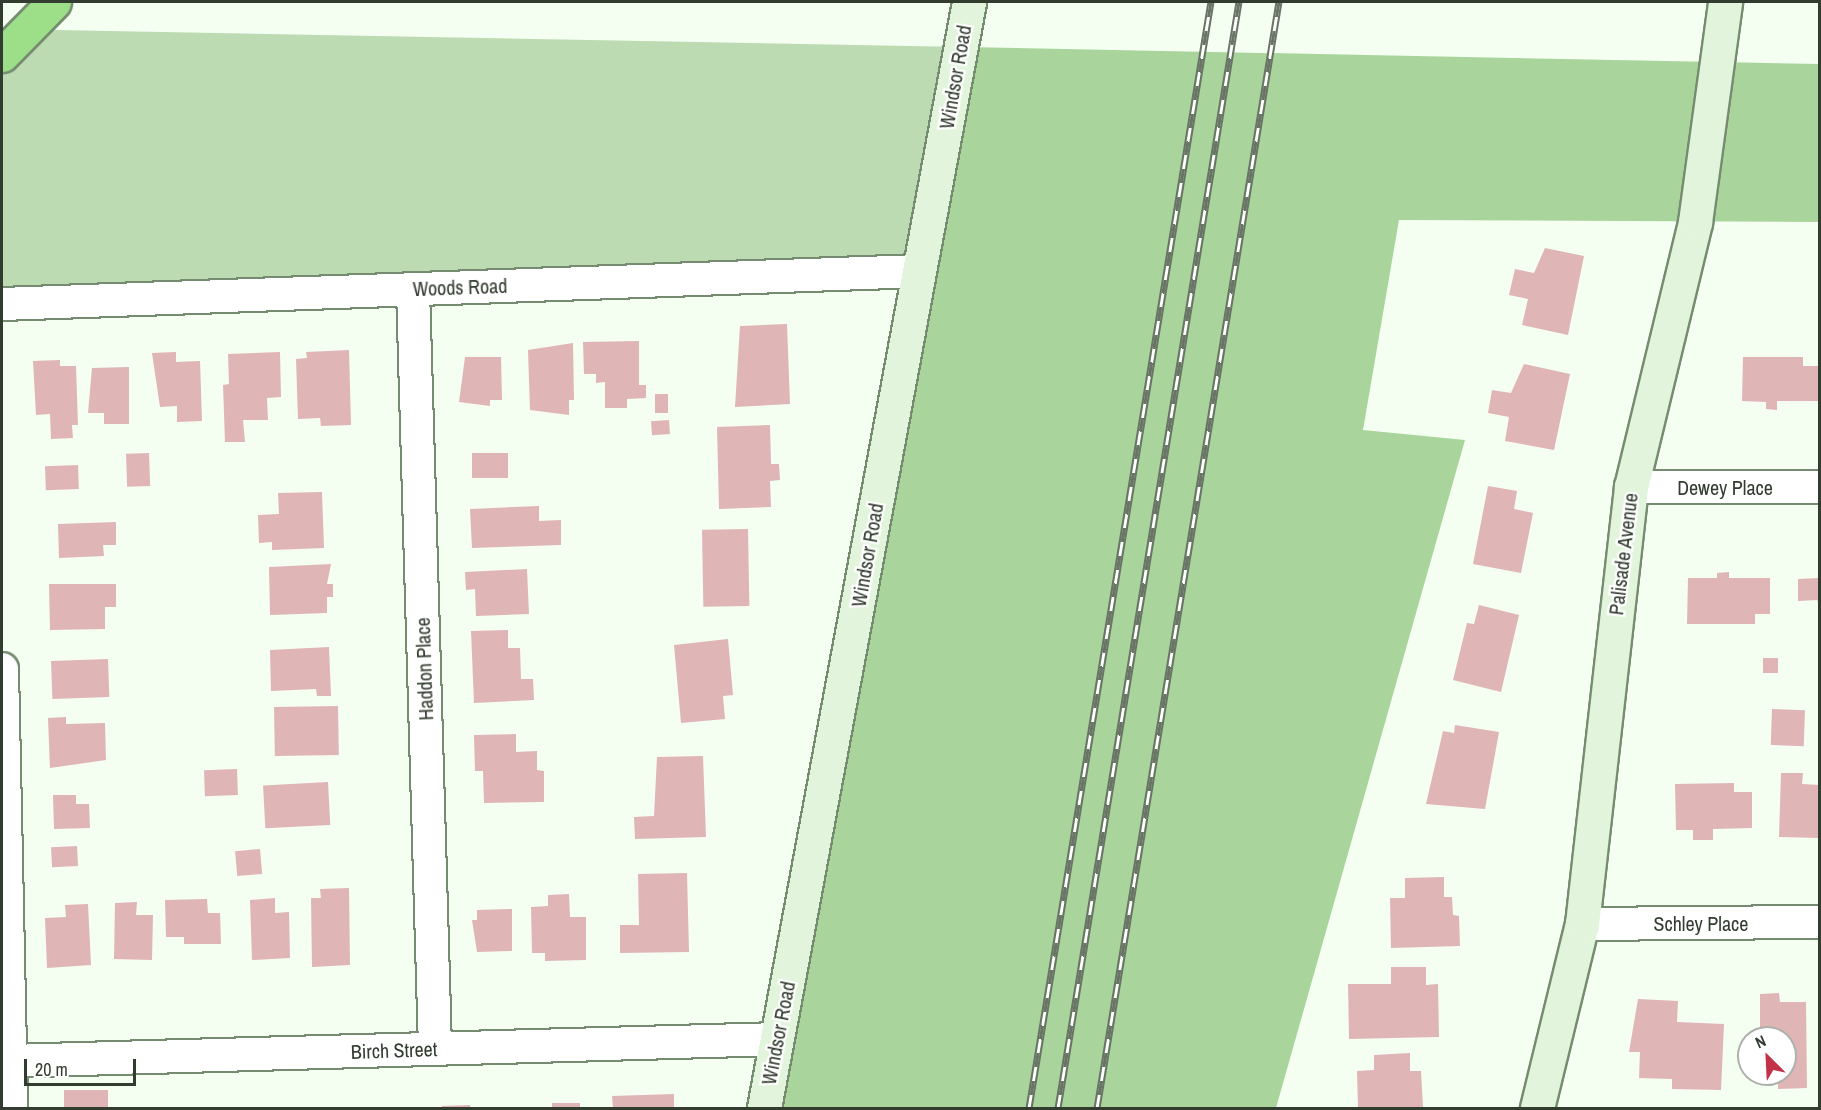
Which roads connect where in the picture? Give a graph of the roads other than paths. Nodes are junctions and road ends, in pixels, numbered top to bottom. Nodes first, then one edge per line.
1 (54, 2) edge
2 (969, 2) edge
3 (1725, 2) edge
4 (2, 55) edge
5 (919, 271) junction
6 (413, 289) junction
7 (2, 304) edge
8 (1631, 486) junction
9 (1820, 487) edge
10 (2, 669) edge
11 (1820, 922) edge
12 (1582, 924) junction
13 (777, 1039) junction
14 (435, 1049) junction
15 (10, 1061) junction
16 (11, 1108) edge
17 (764, 1108) edge
18 (1537, 1108) edge

1 - 4 highway
2 - 5 street, Windsor Road
3 - 8 street, Palisade Avenue
5 - 6 street, Woods Road
5 - 13 street, Windsor Road
6 - 7 street, Woods Road
6 - 14 street, Haddon Place
8 - 9 street, Dewey Place
8 - 12 street, Palisade Avenue
10 - 15 street
11 - 12 street, Schley Place
12 - 18 street, Palisade Avenue
13 - 14 street, Birch Street
13 - 17 street, Windsor Road
14 - 15 street, Birch Street
15 - 16 street

